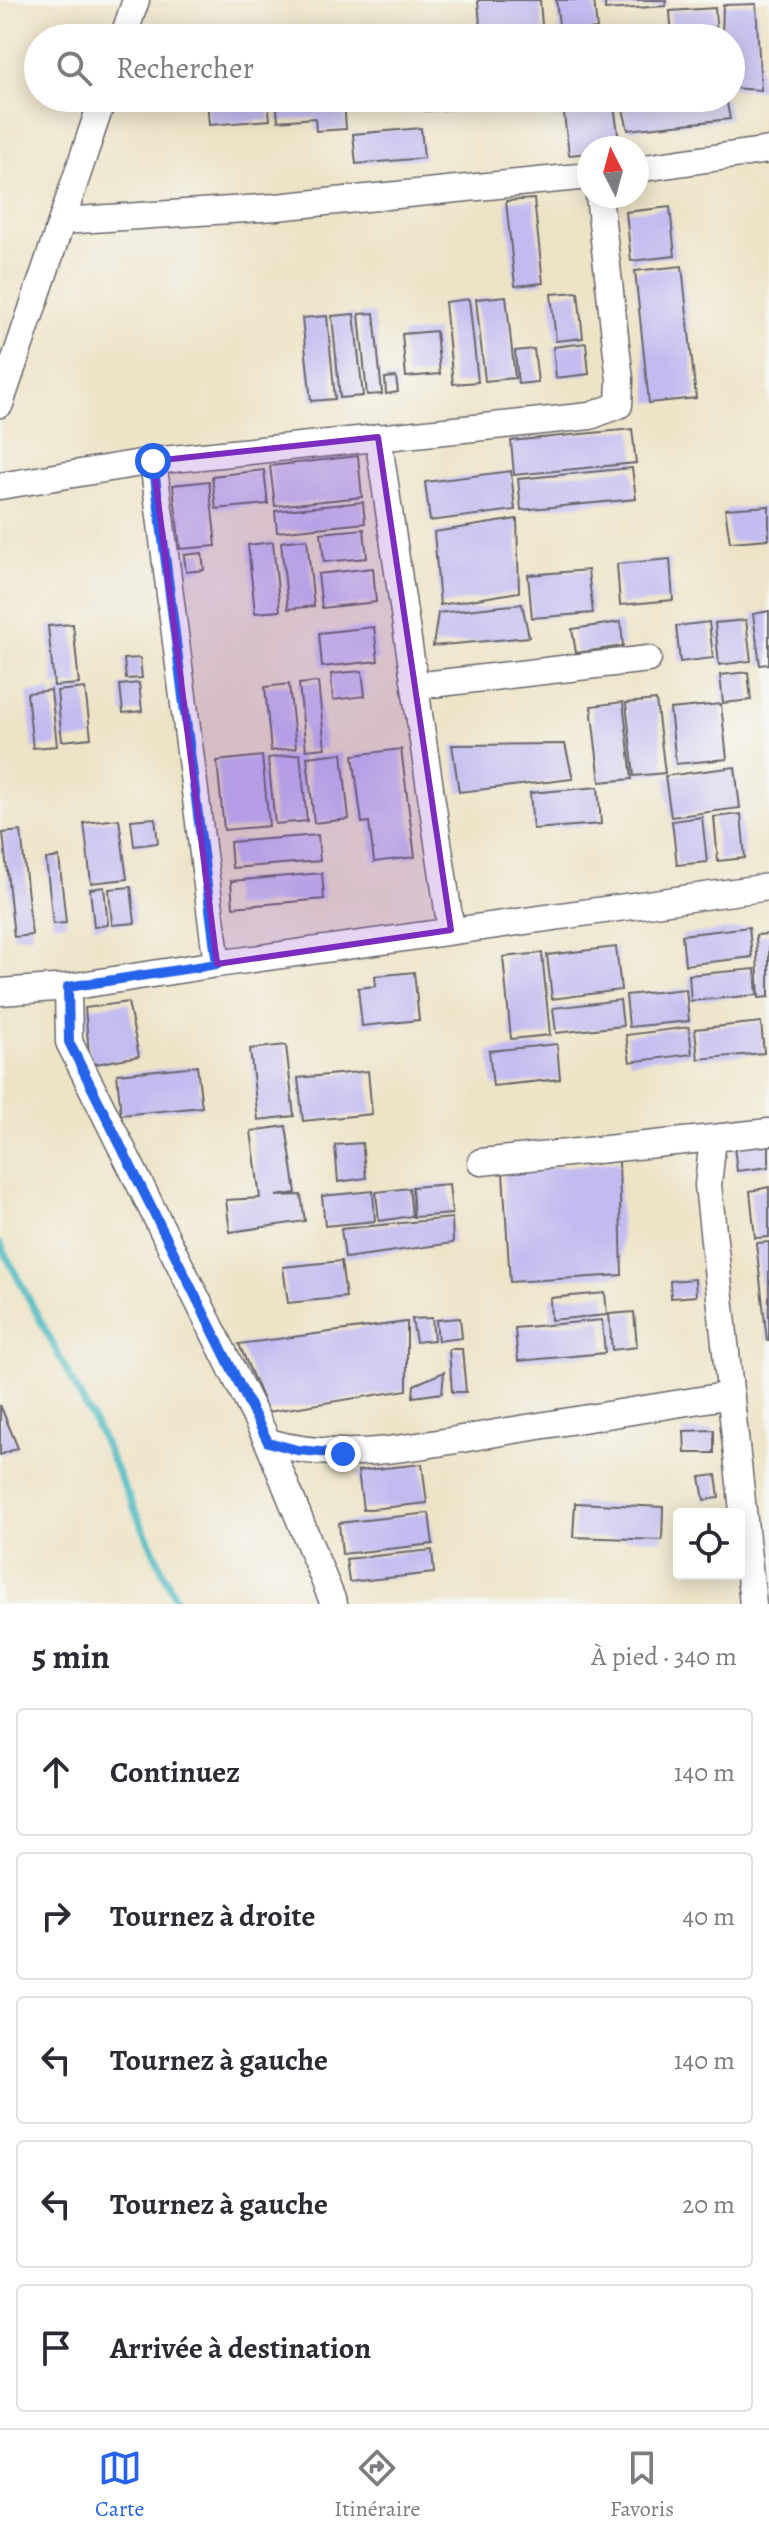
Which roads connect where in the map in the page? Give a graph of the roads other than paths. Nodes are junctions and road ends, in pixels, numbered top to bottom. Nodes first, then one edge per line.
1 (136, 0) edge
2 (128, 24) edge
3 (98, 112) edge
4 (769, 150) edge
5 (649, 167) edge
6 (577, 177) edge
7 (600, 208) edge
8 (62, 221) junction
9 (0, 404) edge
10 (378, 437) junction
11 (153, 461) junction
12 (0, 486) edge
13 (648, 659) dead end
14 (415, 686) junction
15 (769, 887) edge
16 (451, 930) junction
17 (217, 964) junction
18 (68, 987) junction
19 (0, 992) edge
20 (769, 1132) edge
21 (713, 1138) junction
22 (481, 1162) dead end
23 (731, 1395) junction
24 (268, 1442) junction
25 (334, 1604) edge
26 (753, 1604) edge

1 - 2 street
3 - 8 street
4 - 5 street
6 - 8 street
7 - 10 street
8 - 9 street
10 - 11 street
10 - 14 street
11 - 12 street
11 - 17 street
13 - 14 street
14 - 16 street
15 - 16 street
16 - 17 street
17 - 18 street
18 - 19 street
18 - 24 street
20 - 21 street
21 - 22 street
21 - 23 street
23 - 24 street
23 - 26 street
24 - 25 street

